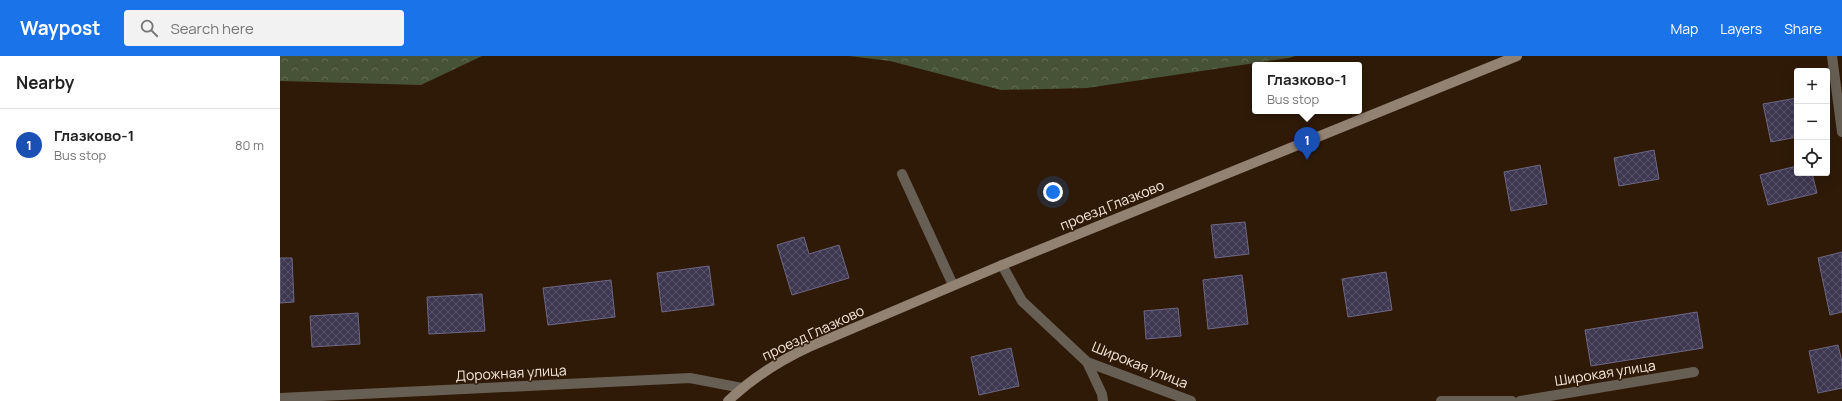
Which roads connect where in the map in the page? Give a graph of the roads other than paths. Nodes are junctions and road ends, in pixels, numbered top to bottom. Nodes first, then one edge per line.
1 (1517, 56) edge
2 (1832, 56) edge
3 (1842, 132) edge
4 (902, 174) dead end
5 (1002, 265) junction
6 (953, 285) junction
7 (1088, 362) junction
8 (1694, 372) dead end
9 (742, 388) junction
10 (280, 398) edge
11 (728, 401) edge
12 (1103, 401) edge
13 (1191, 401) edge
14 (1441, 401) edge
15 (1512, 401) edge
16 (1520, 401) edge

1 - 5 main road, проезд Глазково
2 - 3 street
4 - 6 street
5 - 6 main road, проезд Глазково
5 - 7 street, Широкая улица
6 - 9 main road, проезд Глазково
7 - 12 street
7 - 13 street, Широкая улица
8 - 16 street, Широкая улица
9 - 10 street, Дорожная улица
9 - 11 main road, проезд Глазково
14 - 15 street

